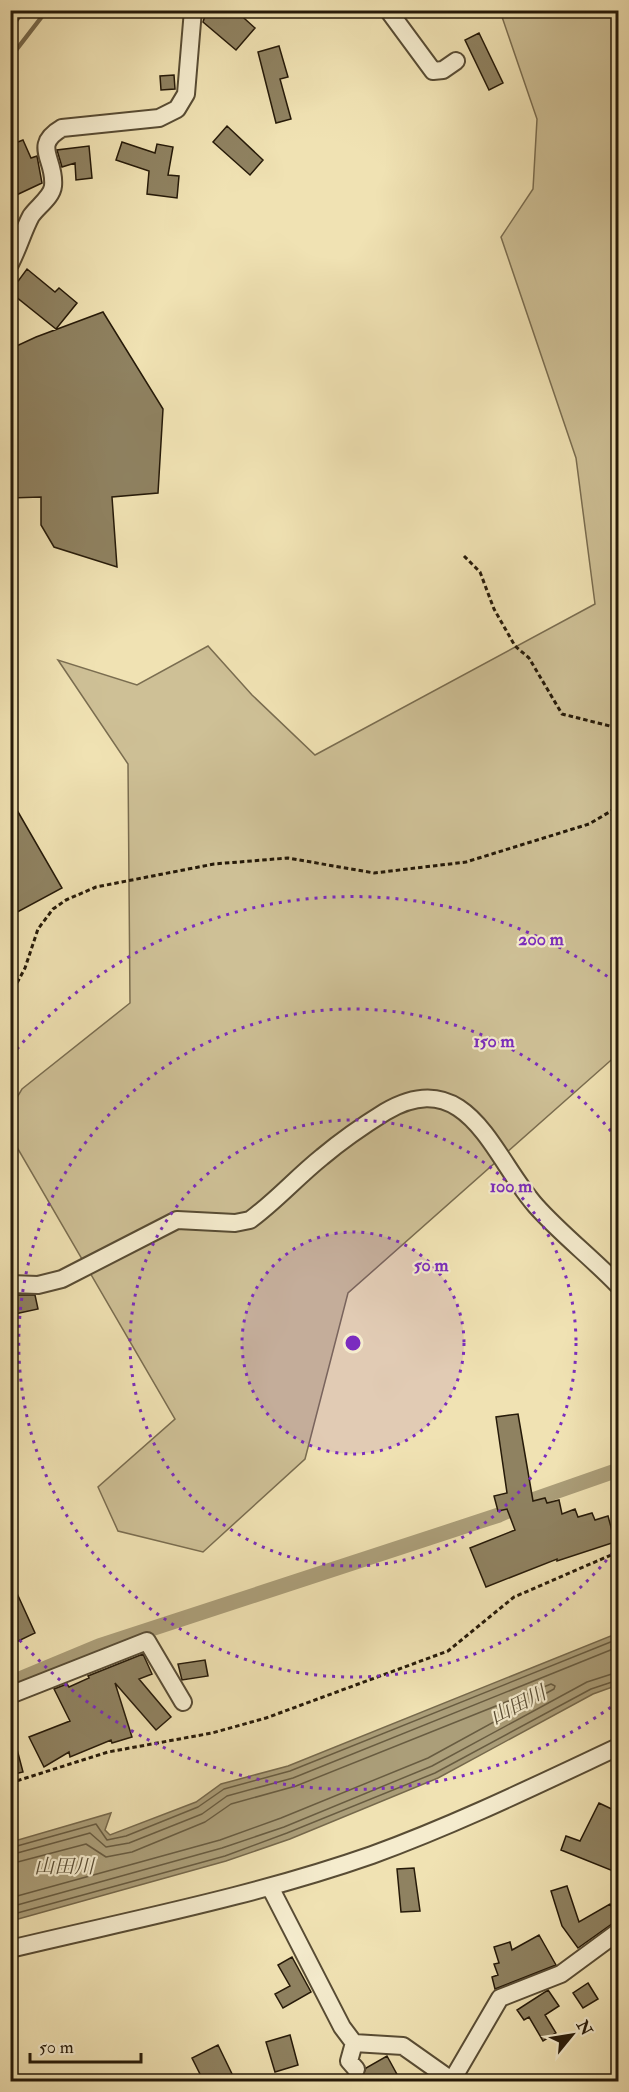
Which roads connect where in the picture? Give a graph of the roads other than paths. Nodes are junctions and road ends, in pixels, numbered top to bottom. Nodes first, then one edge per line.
1 (14, 10) edge
2 (193, 10) edge
3 (388, 10) edge
4 (10, 16) edge
5 (456, 61) dead end
6 (10, 264) edge
7 (10, 1284) edge
8 (618, 1285) edge
9 (10, 1695) edge
10 (183, 1702) dead end
11 (618, 1747) edge
12 (270, 1887) junction
13 (618, 1932) edge
14 (10, 1949) edge
15 (354, 2043) junction
16 (356, 2069) dead end
17 (452, 2081) edge

1 - 4 street
2 - 6 street
3 - 5 street
7 - 8 street
9 - 10 street
11 - 12 street
12 - 14 street
12 - 15 street
13 - 17 street
15 - 16 street
15 - 17 street

